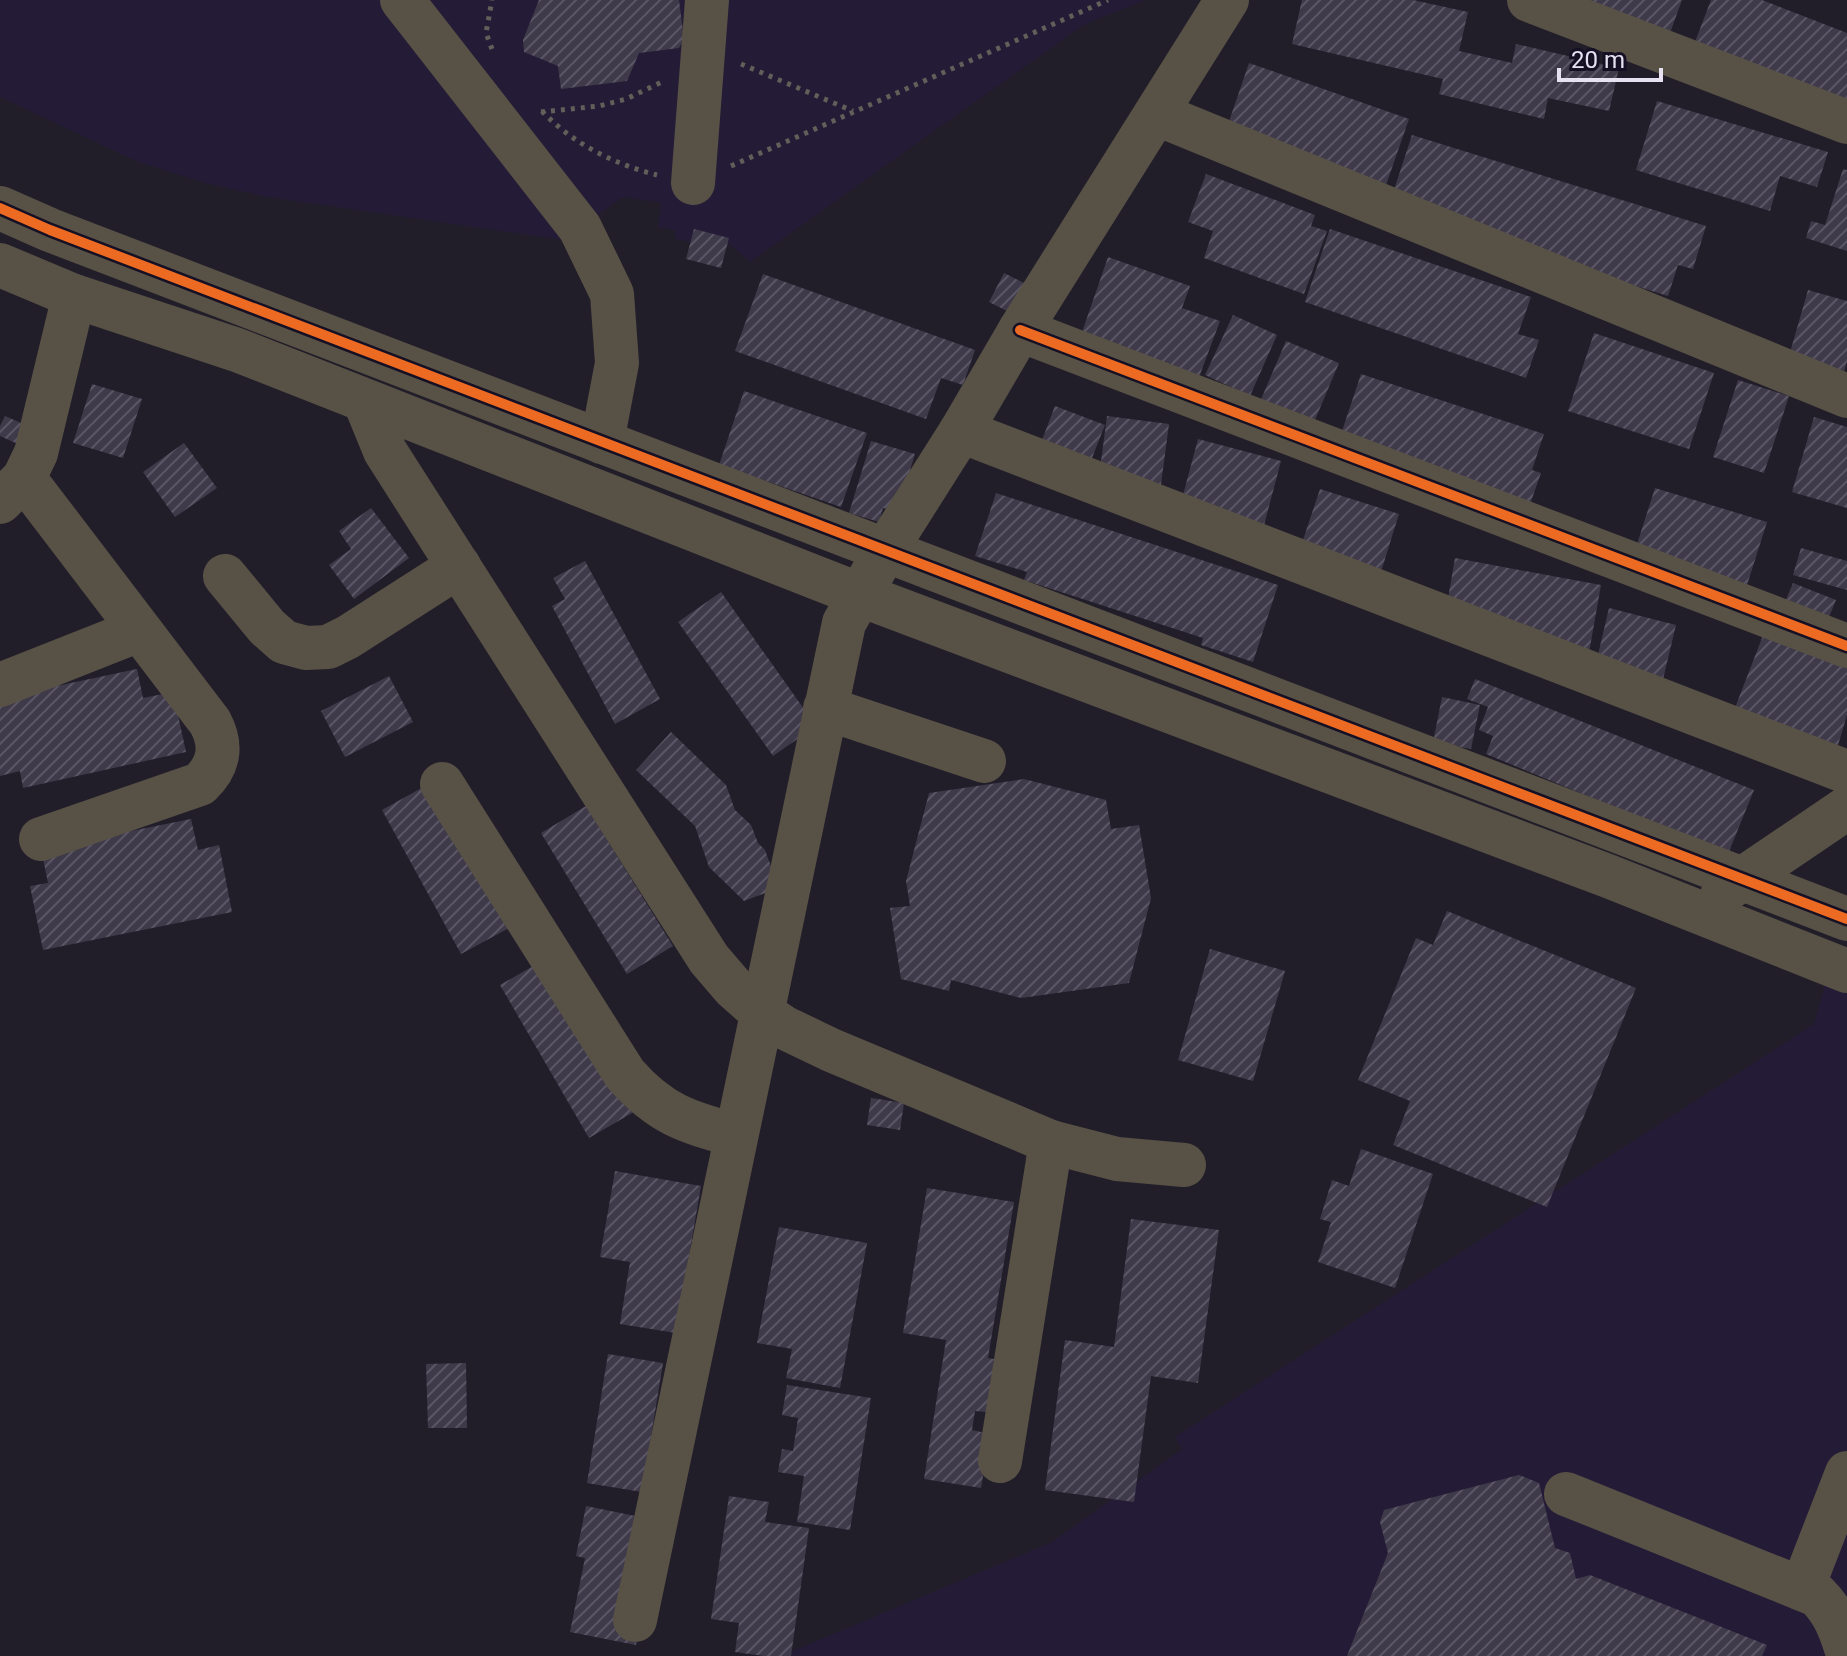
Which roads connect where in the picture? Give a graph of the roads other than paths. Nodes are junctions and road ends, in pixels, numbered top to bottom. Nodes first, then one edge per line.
1 (402, 0) edge
2 (707, 0) edge
3 (1227, 0) edge
4 (1529, 0) edge
5 (1157, 114) junction
6 (1847, 122) edge
7 (693, 183) road end
8 (0, 208) edge
9 (0, 265) edge
10 (74, 296) junction
11 (1020, 330) junction
12 (1847, 396) edge
13 (365, 402) junction
14 (961, 431) junction
15 (602, 442) junction
16 (12, 490) edge
17 (885, 551) junction
18 (459, 566) junction
19 (225, 576) dead end
20 (858, 594) junction
21 (139, 630) junction
22 (1847, 646) edge
23 (0, 685) edge
24 (825, 708) junction
25 (984, 761) dead end
26 (1847, 772) edge
27 (442, 784) dead end
28 (1847, 808) edge
29 (41, 839) dead end
30 (1740, 879) junction
31 (1698, 911) junction
32 (1847, 919) edge
33 (1847, 971) edge
34 (761, 1012) junction
35 (736, 1135) junction
36 (1051, 1142) junction
37 (1184, 1165) dead end
38 (1000, 1461) dead end
39 (1847, 1473) edge
40 (1566, 1494) dead end
41 (1802, 1589) junction
42 (635, 1620) dead end
43 (1847, 1651) edge

1 - 15 street
2 - 7 street
3 - 5 street
4 - 6 street
5 - 11 street
5 - 12 street
8 - 15 street
9 - 10 street
10 - 13 street
10 - 16 street
11 - 14 street
11 - 22 street
13 - 18 street
13 - 20 street
14 - 17 street
14 - 26 street
15 - 17 street
16 - 21 street
17 - 20 street
17 - 30 street
18 - 19 street
18 - 34 street
20 - 24 street
20 - 31 street
21 - 23 street
21 - 29 street
24 - 25 street
24 - 34 street
27 - 35 street
28 - 30 street
30 - 31 street
30 - 32 street
31 - 33 street
34 - 35 street
34 - 36 street
35 - 42 street
36 - 37 street
36 - 38 street
39 - 41 street
40 - 41 street
41 - 43 street

